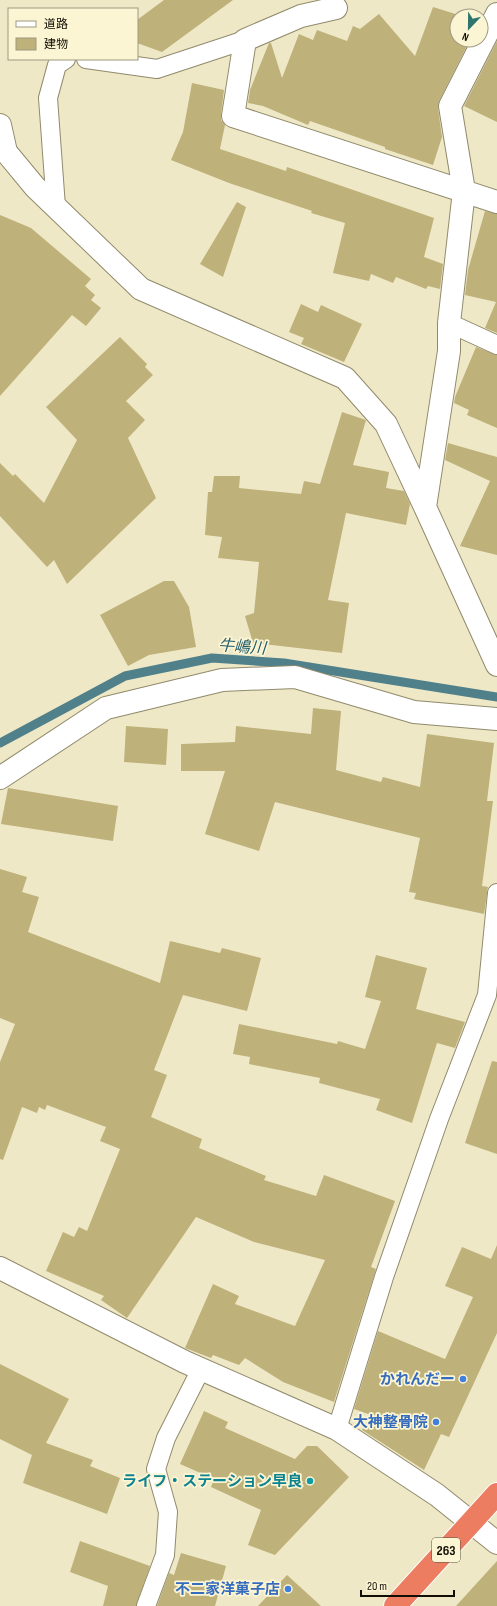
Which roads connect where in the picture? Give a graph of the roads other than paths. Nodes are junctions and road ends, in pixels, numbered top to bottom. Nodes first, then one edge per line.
1 (336, 8) dead end
2 (497, 14) edge
3 (245, 40) junction
4 (64, 60) edge
5 (93, 60) edge
6 (0, 125) edge
7 (3, 154) edge
8 (464, 191) junction
9 (497, 202) edge
10 (56, 207) junction
11 (449, 324) junction
12 (497, 345) edge
13 (425, 507) junction
14 (497, 665) edge
15 (497, 719) edge
16 (0, 778) edge
17 (497, 893) edge
18 (0, 1268) edge
19 (201, 1369) junction
20 (337, 1429) junction
21 (497, 1494) edge
22 (471, 1522) junction
23 (497, 1543) edge
24 (146, 1606) edge
25 (395, 1606) edge

1 - 3 street
2 - 8 street
3 - 5 lane
3 - 8 street
4 - 10 lane
6 - 7 street
7 - 10 street
8 - 9 street
8 - 11 street
10 - 13 street
11 - 12 lane
11 - 13 street
13 - 14 street
15 - 16 street
17 - 20 lane
18 - 19 street
19 - 20 street
19 - 24 lane
20 - 22 street
21 - 22 highway, 263
22 - 23 street
22 - 25 highway, 263

